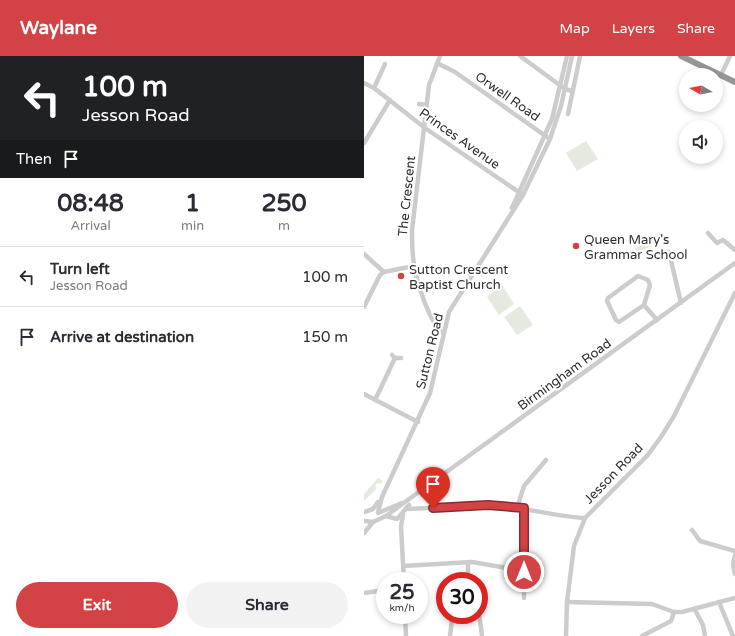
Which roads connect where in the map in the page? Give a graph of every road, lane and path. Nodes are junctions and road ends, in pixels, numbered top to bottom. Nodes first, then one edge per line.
1 (440, 56) edge
2 (520, 56) edge
3 (567, 56) edge
4 (572, 56) edge
5 (580, 56) edge
6 (681, 56) edge
7 (730, 56) edge
8 (437, 62) junction
9 (385, 64) dead end
10 (706, 68) edge
11 (723, 71) edge
12 (723, 76) edge
13 (735, 82) edge
14 (364, 83) edge
15 (561, 85) junction
16 (374, 88) junction
17 (565, 89) junction
18 (572, 91) junction
19 (390, 100) junction
20 (419, 104) dead end
21 (427, 105) junction
22 (568, 114) dead end
23 (425, 128) junction
24 (545, 136) junction
25 (550, 139) junction
26 (364, 143) edge
27 (520, 194) junction
28 (708, 233) dead end
29 (735, 250) edge
30 (669, 252) dead end
31 (364, 254) edge
32 (735, 263) edge
33 (414, 266) junction
34 (384, 272) junction
35 (735, 293) edge
36 (681, 303) junction
37 (644, 305) junction
38 (732, 306) edge
39 (364, 307) edge
40 (657, 320) junction
41 (444, 333) junction
42 (401, 358) dead end
43 (364, 394) edge
44 (375, 400) junction
45 (418, 422) junction
46 (546, 463) dead end
47 (382, 497) junction
48 (406, 507) junction
49 (517, 508) junction
50 (524, 508) junction
51 (368, 511) edge
52 (378, 513) junction
53 (386, 516) junction
54 (585, 518) junction
55 (397, 519) junction
56 (371, 520) edge
57 (401, 527) junction
58 (692, 530) dead end
59 (364, 533) edge
60 (735, 551) edge
61 (735, 554) edge
62 (468, 562) junction
63 (403, 566) junction
64 (403, 572) edge
65 (468, 572) edge
66 (524, 572) junction
67 (735, 574) edge
68 (376, 591) edge
69 (364, 593) edge
70 (524, 598) dead end
71 (735, 598) edge
72 (567, 602) junction
73 (719, 602) junction
74 (695, 610) junction
75 (674, 612) junction
76 (405, 624) edge
77 (452, 624) edge
78 (480, 624) edge
79 (730, 635) edge
80 (406, 636) edge
81 (450, 636) edge
82 (482, 636) edge
83 (566, 636) edge
84 (642, 636) edge
85 (705, 636) edge

1 - 8 street, The Crescent
2 - 15 street
3 - 15 street, Sutton Road
4 - 17 street, Sutton Road
5 - 18 street
6 - 10 highway
7 - 11 street
8 - 21 street, The Crescent
8 - 24 street, Orwell Road
9 - 16 street
12 - 13 highway
14 - 16 street, Princes Avenue
15 - 17 street
15 - 24 street, Sutton Road
16 - 19 street, Princes Avenue
17 - 18 street
17 - 25 street, Sutton Road
18 - 22 street
19 - 23 street, Princes Avenue
19 - 26 street
20 - 21 street
21 - 23 street, The Crescent
23 - 27 street, Princes Avenue
23 - 33 street, The Crescent
24 - 25 street, Orwell Road
24 - 27 street, Sutton Road
25 - 27 street, Sutton Road
27 - 41 street, Sutton Road
28 - 29 street
30 - 36 street
31 - 34 street
32 - 36 street, Birmingham Road
33 - 34 street
33 - 41 street, The Crescent
34 - 39 street
35 - 38 street, Jesson Road
36 - 40 street, Birmingham Road
37 - 37 street
37 - 40 street
38 - 54 street, Jesson Road
40 - 48 street, Birmingham Road
41 - 45 street, Sutton Road
42 - 44 street
43 - 44 street
44 - 45 street
45 - 47 street, Sutton Road
46 - 49 street
47 - 51 street, Sutton Road
47 - 52 street, Sutton Road
48 - 49 street, Jesson Road
48 - 52 street, Birmingham Road
48 - 53 street, Birmingham Road
48 - 55 street
48 - 57 street
49 - 50 street, Jesson Road
50 - 54 street, Jesson Road
50 - 66 street
51 - 52 street
51 - 56 street
52 - 56 street, Sutton Road
53 - 55 street
53 - 56 street, Birmingham Road
54 - 72 street
55 - 57 street
56 - 59 street, Birmingham Road
57 - 63 street
58 - 60 street
61 - 67 street
62 - 63 street
62 - 65 street
62 - 66 street
63 - 64 street
66 - 70 street
68 - 69 street
71 - 73 street
72 - 75 street
72 - 83 street
73 - 74 street
73 - 79 street
74 - 75 street
74 - 85 street
75 - 84 street
76 - 80 street
77 - 81 street
78 - 82 street

